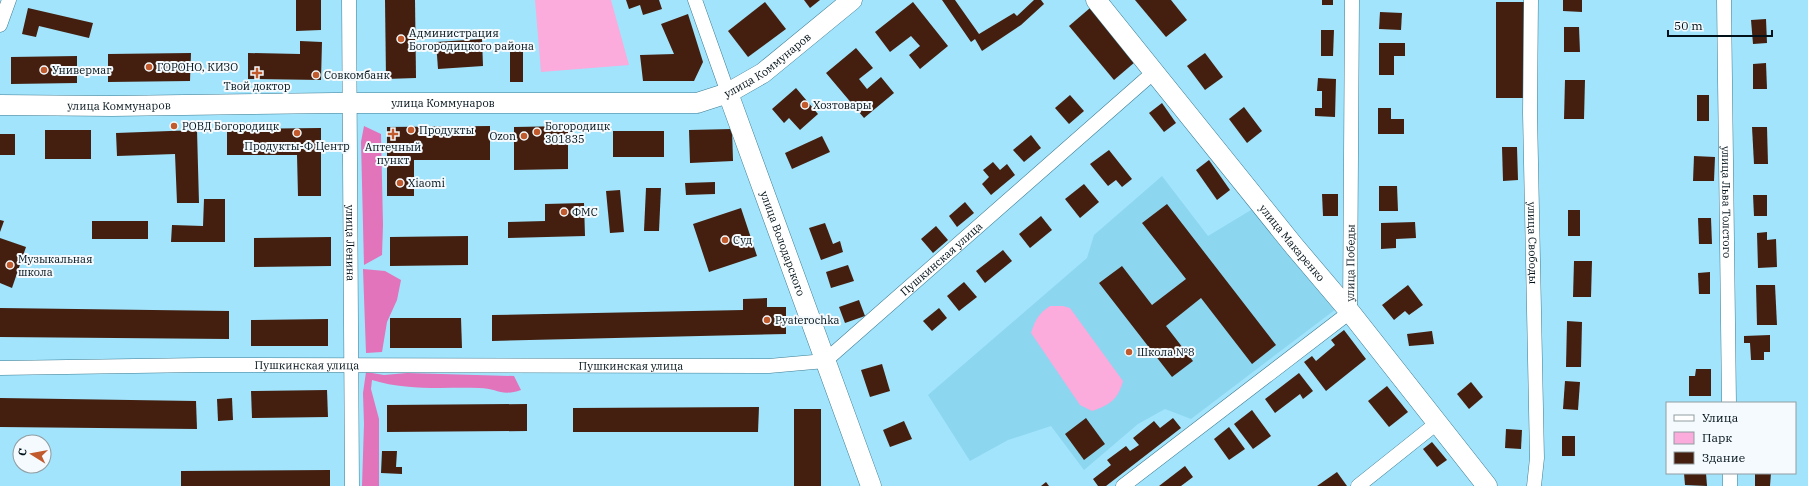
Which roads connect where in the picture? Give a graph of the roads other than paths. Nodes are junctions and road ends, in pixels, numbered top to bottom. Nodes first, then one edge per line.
1 (9, 0) edge
2 (350, 0) edge
3 (695, 0) edge
4 (852, 0) edge
5 (1096, 0) edge
6 (1352, 0) edge
7 (1531, 0) edge
8 (1724, 0) edge
9 (0, 25) edge
10 (1154, 72) junction
11 (728, 93) junction
12 (350, 104) junction
13 (0, 105) edge
14 (1350, 312) junction
15 (825, 361) junction
16 (352, 365) junction
17 (0, 368) edge
18 (1729, 402) edge
19 (1437, 423) junction
20 (1730, 474) edge
21 (352, 486) edge
22 (871, 486) edge
23 (1123, 486) edge
24 (1358, 486) edge
25 (1488, 486) edge
26 (1534, 486) edge
27 (1730, 486) edge

1 - 9 street
2 - 12 street, улица Ленина
3 - 11 street, улица Володарского
4 - 11 main road, улица Коммунаров
5 - 10 main road, улица Макаренко
6 - 14 street, улица Победы
7 - 26 street, улица Свободы
8 - 18 street, улица Льва Толстого
10 - 14 main road, улица Макаренко
10 - 15 street, Пушкинская улица
11 - 12 main road, улица Коммунаров
11 - 15 main road, улица Володарского
12 - 13 main road, улица Коммунаров
12 - 16 street, улица Ленина
14 - 19 main road, улица Макаренко
14 - 23 street, улица Победы
15 - 16 street, Пушкинская улица
15 - 22 main road, улица Володарского
16 - 17 street, Пушкинская улица
16 - 21 street, улица Ленина
19 - 24 street
19 - 25 main road, улица Макаренко
20 - 27 street

